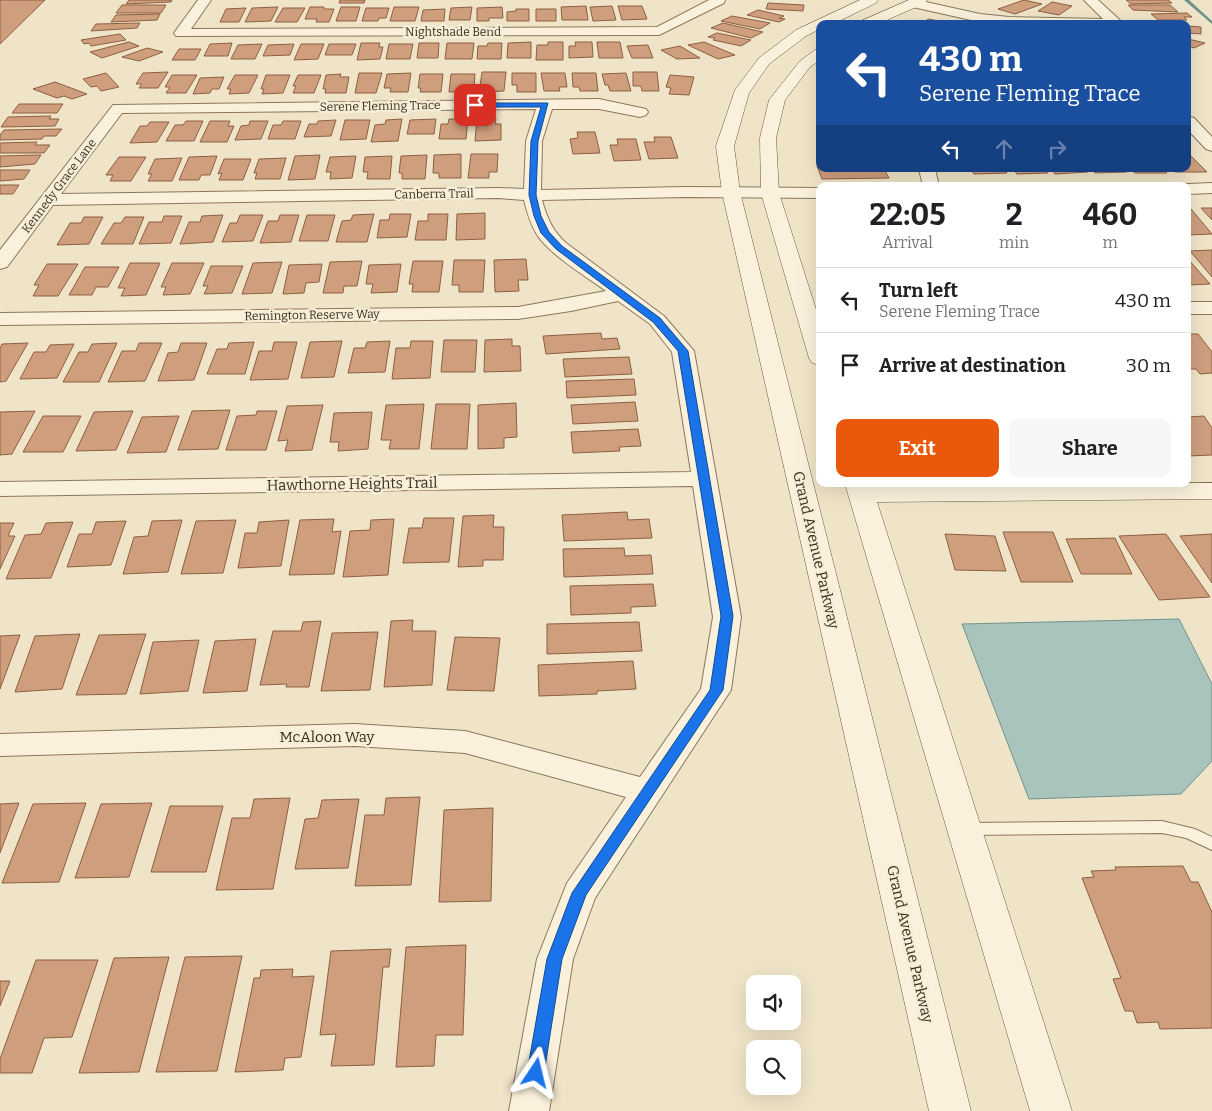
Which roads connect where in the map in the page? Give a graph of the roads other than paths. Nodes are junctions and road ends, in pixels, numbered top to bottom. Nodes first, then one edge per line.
1 (205, 0) edge
2 (718, 0) edge
3 (871, 0) edge
4 (1090, 0) edge
5 (911, 1) edge
6 (828, 20) edge
7 (874, 20) edge
8 (999, 20) edge
9 (1113, 20) edge
10 (816, 26) edge
11 (816, 56) edge
12 (545, 104) junction
13 (118, 108) joint
14 (640, 112) dead end
15 (1191, 124) edge
16 (1212, 146) edge
17 (1212, 188) edge
18 (1191, 189) edge
19 (731, 192) junction
20 (770, 193) junction
21 (816, 193) edge
22 (532, 195) junction
23 (48, 200) junction
24 (0, 263) edge
25 (622, 294) junction
26 (1191, 308) edge
27 (1212, 308) edge
28 (0, 319) edge
29 (816, 345) edge
30 (704, 479) junction
31 (1093, 487) edge
32 (0, 489) edge
33 (860, 489) edge
34 (1212, 491) edge
35 (0, 745) edge
36 (647, 790) junction
37 (964, 829) junction
38 (1212, 844) edge
39 (529, 1111) edge
40 (950, 1111) edge
41 (1051, 1111) edge

1 - 2 street, Nightshade Bend
3 - 6 street, Grand Avenue Parkway
4 - 9 street
5 - 7 street
5 - 8 street
10 - 19 street, Grand Avenue Parkway
11 - 20 street
12 - 13 street, Serene Fleming Trace
12 - 14 street, Serene Fleming Trace
12 - 22 street
13 - 23 street, Kennedy Grace Lane
15 - 16 street
17 - 18 street
19 - 20 street, Canberra Trail
19 - 22 street, Canberra Trail
19 - 40 street, Grand Avenue Parkway
20 - 21 street, Canberra Trail
20 - 29 street
22 - 23 street, Canberra Trail
22 - 25 street
23 - 24 street, Kennedy Grace Lane
25 - 28 street, Remington Reserve Way
25 - 30 street
26 - 27 street
30 - 32 street, Hawthorne Heights Trail
30 - 36 street
31 - 33 street
31 - 34 street
33 - 37 street
35 - 36 street, McAloon Way
36 - 39 street
37 - 38 lane
37 - 41 street

